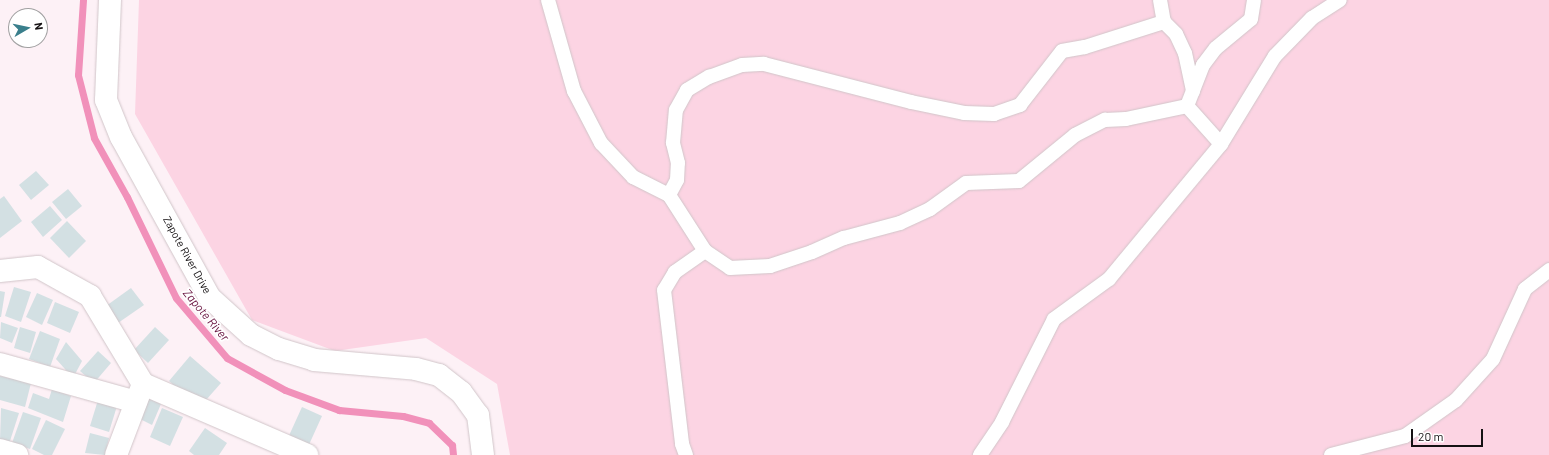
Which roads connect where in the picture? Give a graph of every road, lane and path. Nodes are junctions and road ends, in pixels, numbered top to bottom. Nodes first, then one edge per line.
1 (110, 0) edge
2 (548, 0) edge
3 (1160, 0) edge
4 (1254, 0) edge
5 (1340, 0) edge
6 (1164, 22) junction
7 (1193, 91) junction
8 (1187, 106) junction
9 (1221, 144) junction
10 (669, 195) junction
11 (705, 251) junction
12 (1549, 270) edge
13 (0, 271) edge
14 (0, 364) edge
15 (139, 393) junction
16 (277, 449) edge
17 (0, 450) edge
18 (17, 455) edge
19 (116, 455) edge
20 (307, 455) edge
21 (483, 455) edge
22 (686, 455) edge
23 (980, 455) edge
24 (1331, 455) edge

1 - 21 street, Zapote River Drive
2 - 10 lane
3 - 6 lane
4 - 7 lane
5 - 9 lane
6 - 7 lane
6 - 10 lane
7 - 8 lane
8 - 9 lane
8 - 11 lane
9 - 23 lane
10 - 11 lane
11 - 22 lane
12 - 24 lane
13 - 15 street
14 - 15 street
15 - 16 street
15 - 19 street
16 - 20 street
17 - 18 street

